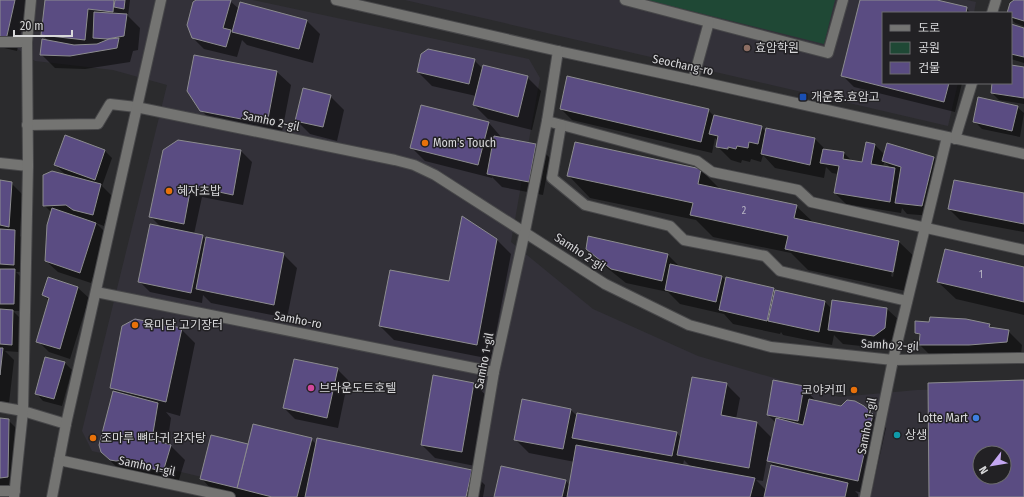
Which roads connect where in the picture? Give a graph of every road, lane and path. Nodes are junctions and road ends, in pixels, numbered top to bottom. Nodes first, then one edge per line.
1 (31, 0) edge
2 (161, 0) edge
3 (336, 0) edge
4 (625, 0) edge
5 (842, 0) edge
6 (996, 0) edge
7 (992, 12) edge
8 (709, 22) junction
9 (0, 42) edge
10 (27, 42) junction
11 (558, 51) junction
12 (693, 80) junction
13 (972, 84) edge
14 (136, 107) junction
15 (547, 121) junction
16 (561, 124) junction
17 (27, 125) junction
18 (951, 138) junction
19 (1024, 154) edge
20 (0, 162) edge
21 (28, 166) junction
22 (925, 229) junction
23 (525, 231) junction
24 (1024, 250) edge
25 (96, 292) junction
26 (907, 301) junction
27 (1024, 358) edge
28 (893, 360) junction
29 (494, 372) junction
30 (0, 407) edge
31 (23, 411) junction
32 (66, 424) junction
33 (59, 460) junction
34 (0, 491) edge
35 (15, 494) edge
36 (52, 497) edge
37 (230, 497) edge
38 (473, 497) edge
39 (865, 497) edge

1 - 10 street
2 - 14 street
3 - 11 street, Seochang-ro
4 - 8 street
5 - 8 street
6 - 7 street
8 - 12 street
9 - 10 street
10 - 17 street
11 - 12 street, Seochang-ro
11 - 15 street, Samho 1-gil
12 - 18 street, Seochang-ro
13 - 18 street, Samho 1-gil
14 - 17 street, Samho 2-gil
14 - 23 street, Samho 2-gil
14 - 25 street
15 - 16 street
15 - 23 street, Samho 1-gil
16 - 22 street
16 - 26 street
17 - 21 street
18 - 19 street, Seochang-ro
18 - 22 street, Samho 1-gil
20 - 21 street
21 - 31 street
22 - 24 street
22 - 26 street, Samho 1-gil
23 - 28 street, Samho 2-gil
23 - 29 street, Samho 1-gil
25 - 29 street, Samho-ro
25 - 32 street
26 - 28 street, Samho 1-gil
27 - 28 street, Samho 2-gil
28 - 39 street, Samho 1-gil
29 - 38 street, Samho 1-gil
30 - 31 street
31 - 32 street
31 - 35 street
32 - 33 street
33 - 36 street
33 - 37 street, Samho 1-gil
34 - 35 street

